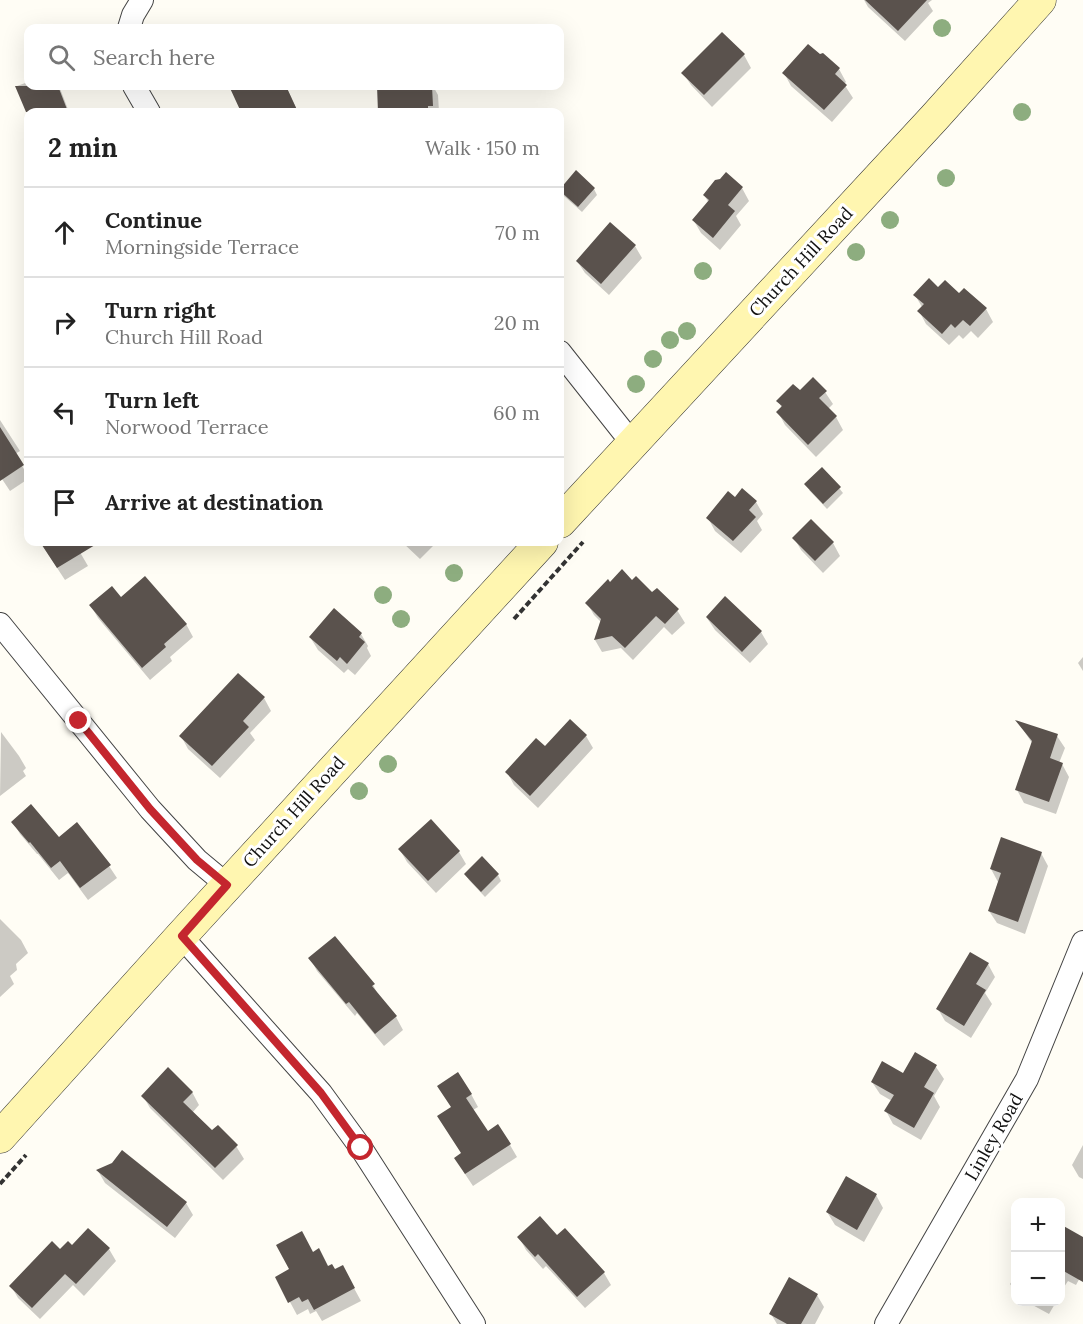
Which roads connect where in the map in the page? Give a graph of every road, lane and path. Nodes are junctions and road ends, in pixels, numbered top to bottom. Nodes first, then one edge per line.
1 (142, 0) edge
2 (1040, 0) edge
3 (130, 24) edge
4 (136, 90) edge
5 (147, 108) edge
6 (564, 357) edge
7 (632, 443) junction
8 (564, 518) edge
9 (538, 546) edge
10 (1, 628) edge
11 (227, 885) junction
12 (182, 936) junction
13 (1083, 942) edge
14 (0, 1137) edge
15 (474, 1324) edge
16 (886, 1324) edge

1 - 3 street
2 - 7 main road, Church Hill Road
4 - 5 street
6 - 7 street
7 - 8 main road, Church Hill Road
9 - 11 main road, Church Hill Road
10 - 11 street
11 - 12 main road, Church Hill Road
12 - 14 main road, Church Hill Road
12 - 15 street
13 - 16 street, Linley Road

